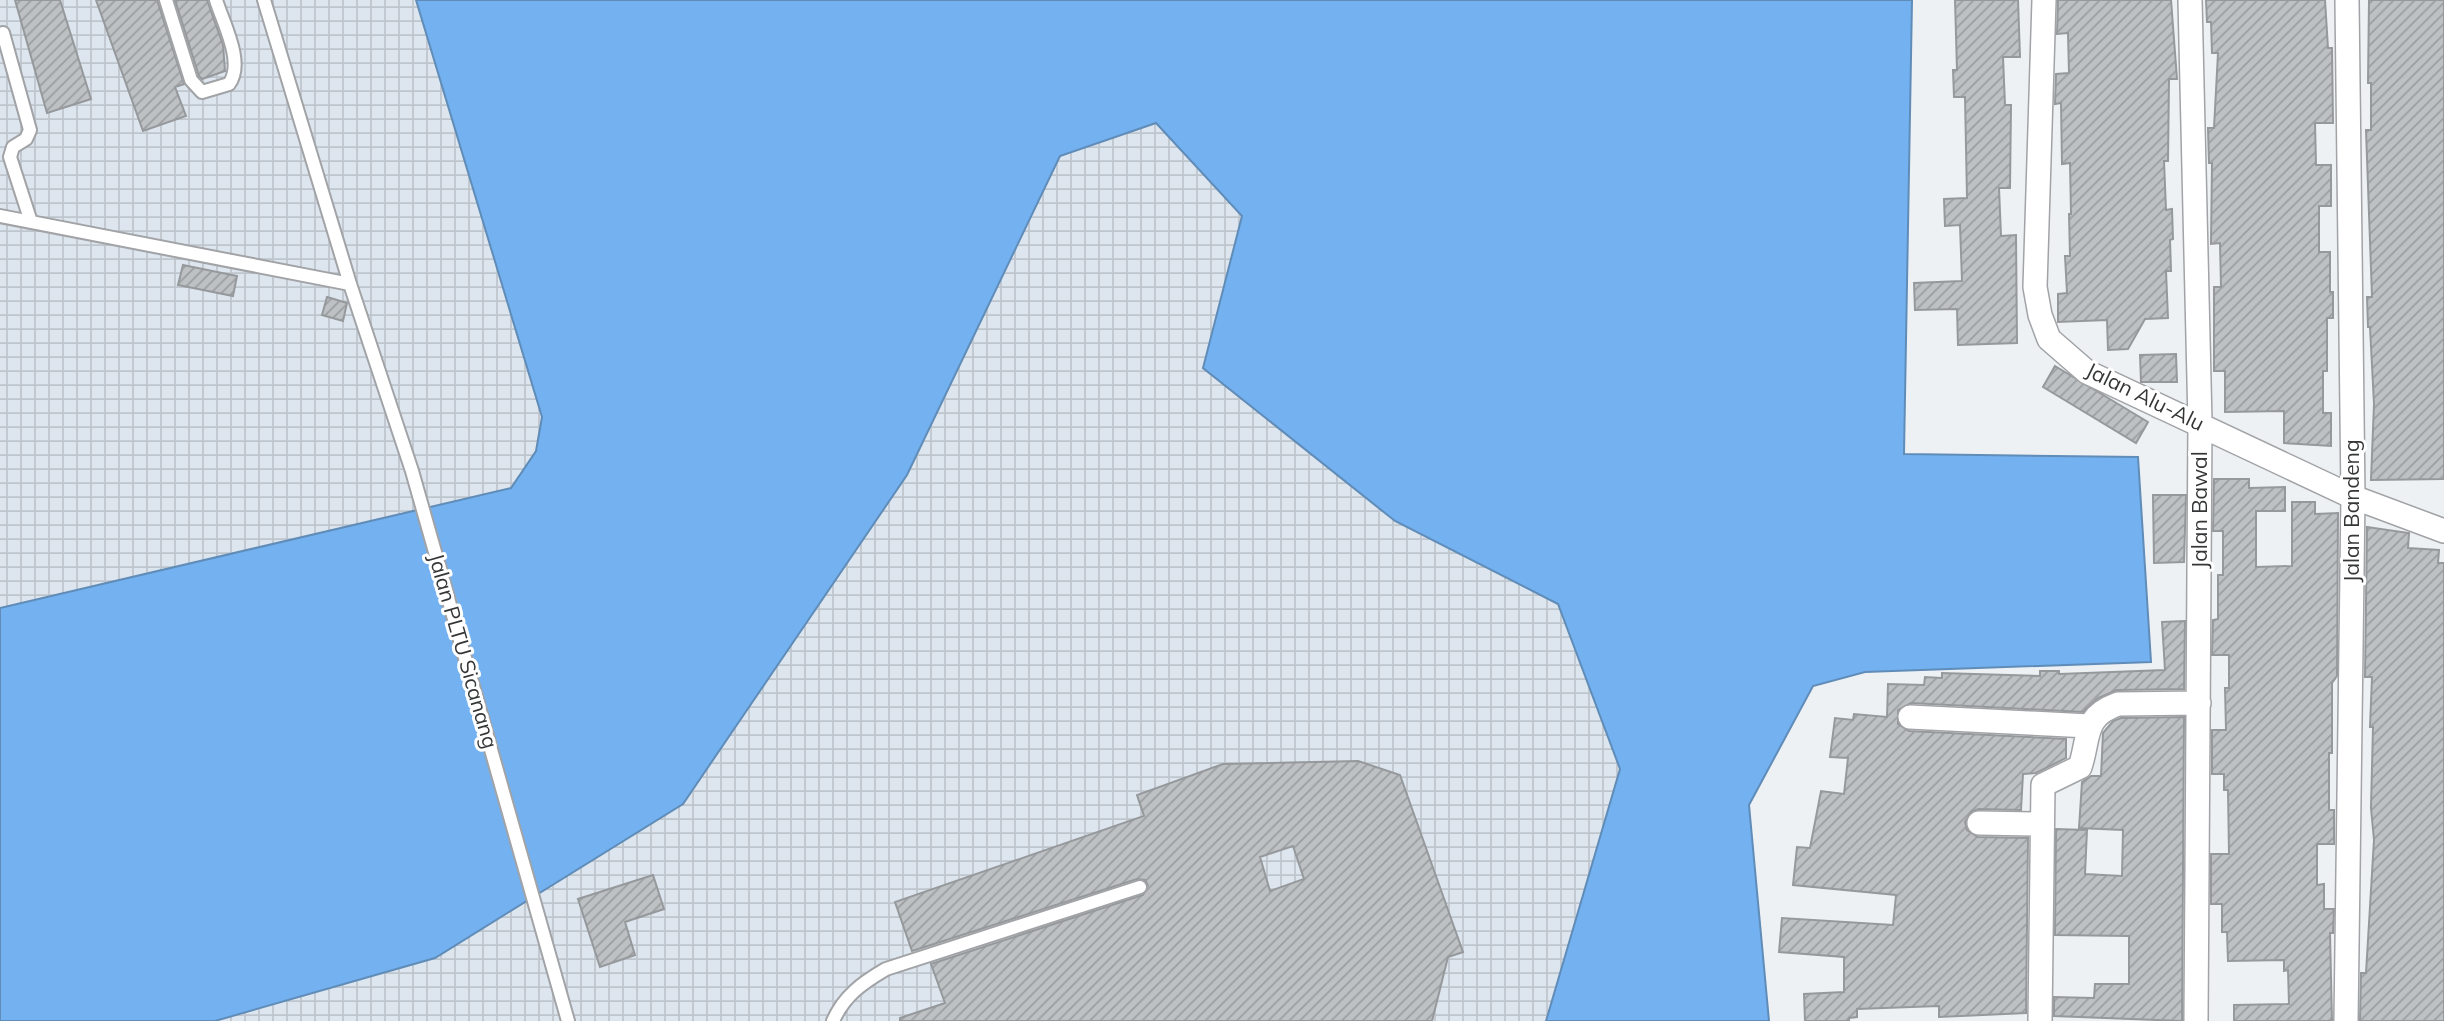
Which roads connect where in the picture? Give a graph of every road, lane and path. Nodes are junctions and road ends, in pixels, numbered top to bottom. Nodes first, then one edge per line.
1 (166, 0) edge
2 (216, 0) edge
3 (264, 0) edge
4 (2044, 0) edge
5 (2190, 0) edge
6 (2347, 0) edge
7 (3, 33) dead end
8 (0, 216) edge
9 (30, 222) junction
10 (350, 284) junction
11 (2200, 423) junction
12 (2353, 497) junction
13 (2444, 531) edge
14 (2199, 703) junction
15 (1910, 717) dead end
16 (2089, 726) junction
17 (1979, 823) dead end
18 (2041, 824) junction
19 (1140, 887) dead end
20 (566, 1015) edge
21 (833, 1021) edge
22 (2040, 1021) edge
23 (2196, 1021) edge
24 (2346, 1021) edge

1 - 2 lane
3 - 10 lane, Jalan PLTU Sicanang
4 - 11 street, Jalan Alu-Alu
5 - 11 street, Jalan Bawal
6 - 12 street, Jalan Bandeng
7 - 9 lane
8 - 9 lane
9 - 10 lane
10 - 20 lane, Jalan PLTU Sicanang
11 - 12 street, Jalan Alu-Alu
11 - 14 street, Jalan Bawal
12 - 13 street, Jalan Alu-Alu
12 - 24 street, Jalan Bandeng
14 - 16 street
14 - 23 street, Jalan Bawal
15 - 16 street
16 - 18 street
17 - 18 street
18 - 22 street
19 - 21 lane

